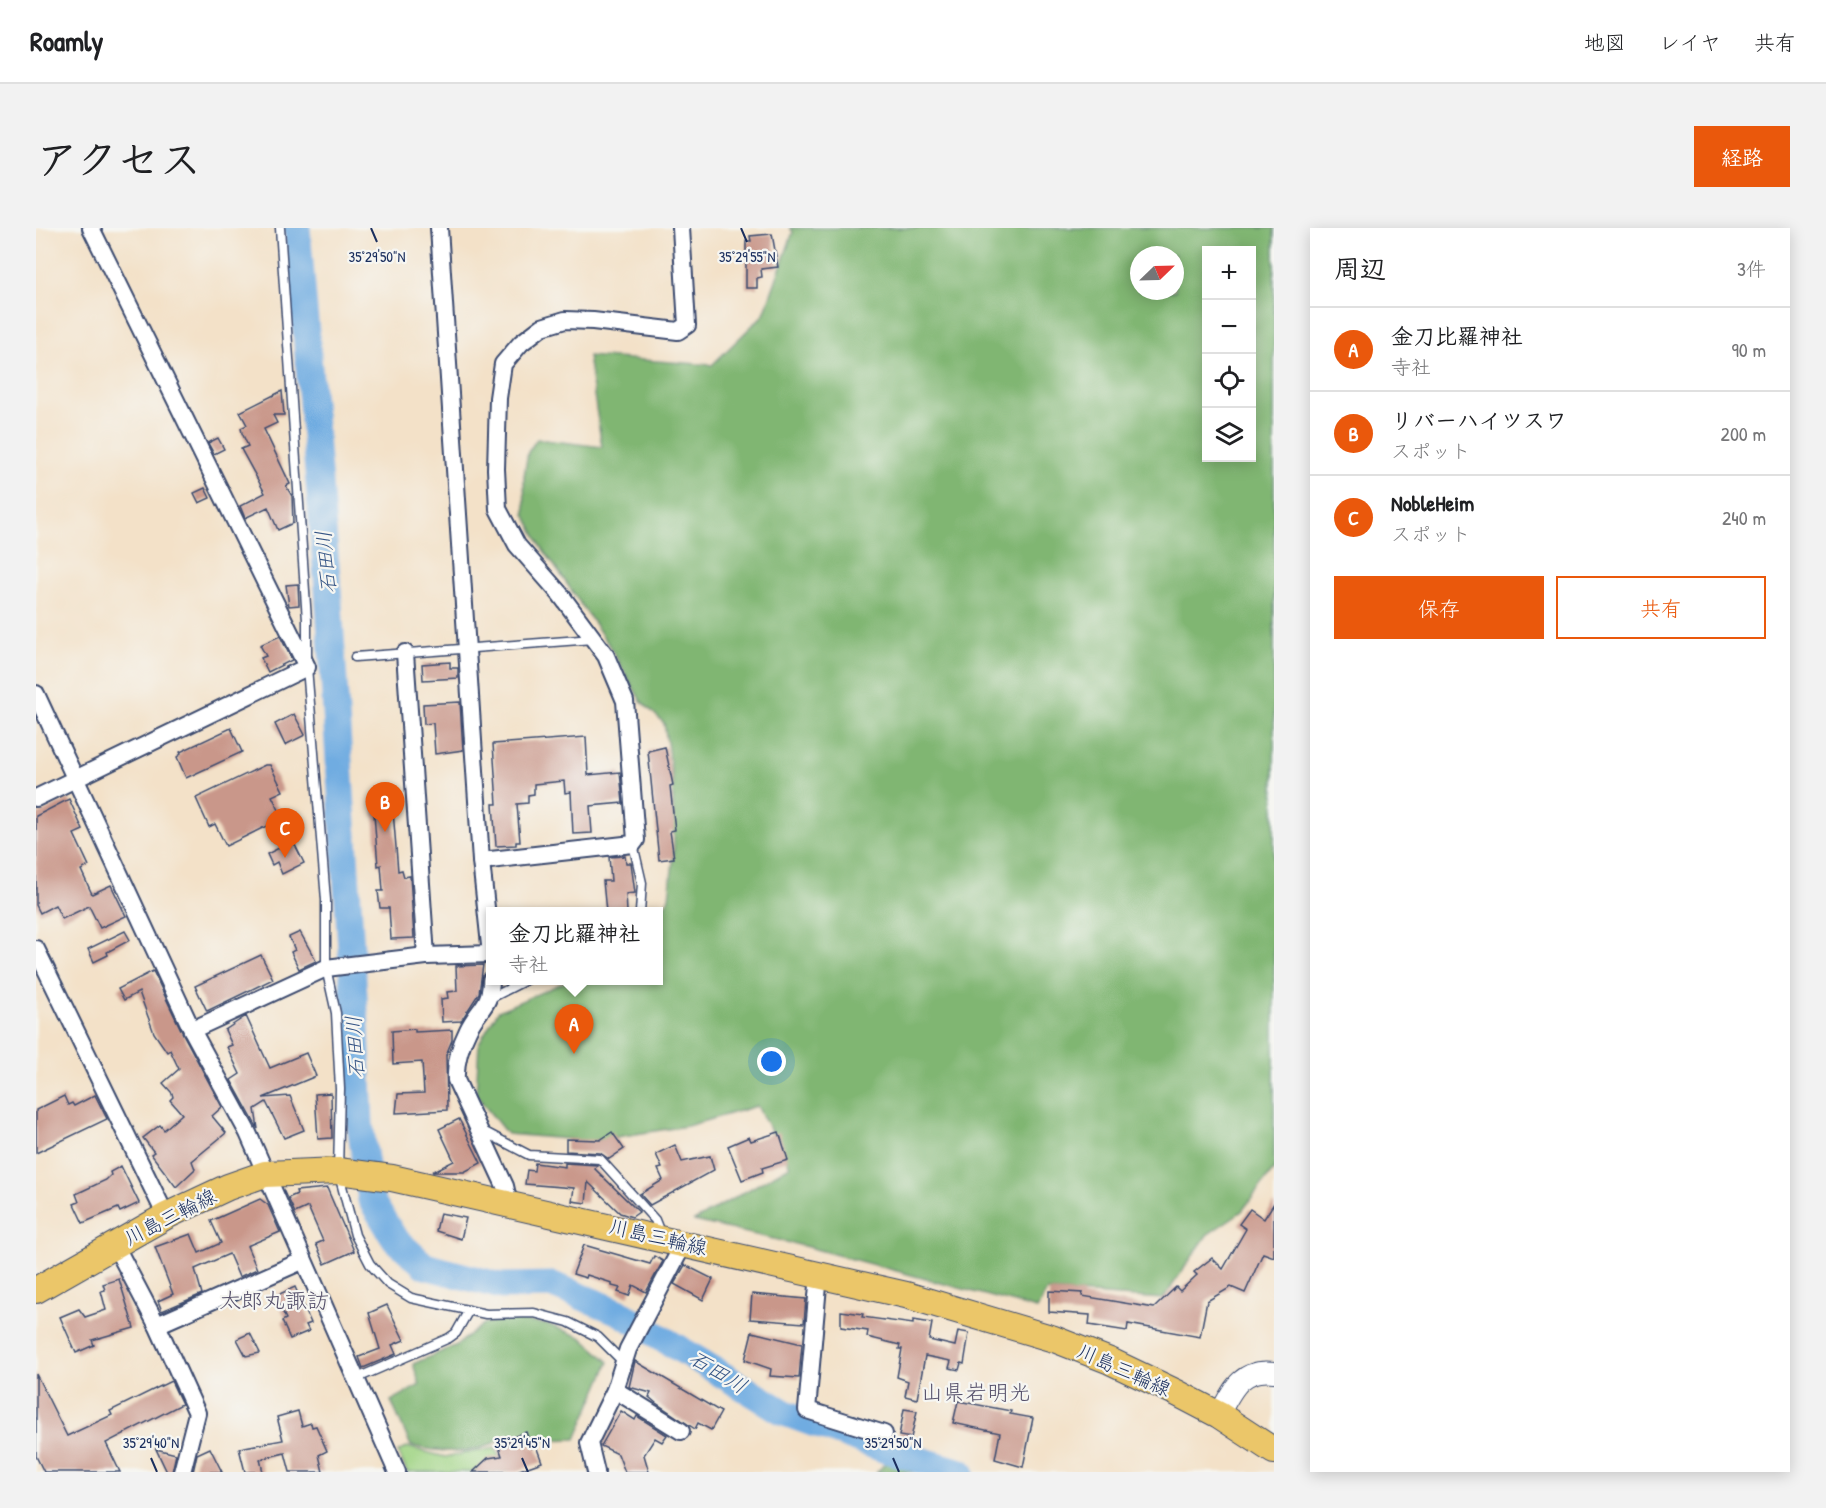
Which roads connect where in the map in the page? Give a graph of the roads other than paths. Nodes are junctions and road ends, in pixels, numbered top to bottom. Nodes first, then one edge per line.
1 (91, 228) edge
2 (280, 228) edge
3 (439, 228) edge
4 (681, 228) edge
5 (593, 639) junction
6 (466, 649) junction
7 (405, 653) junction
8 (356, 657) dead end
9 (307, 667) junction
10 (36, 694) edge
11 (76, 778) junction
12 (36, 798) edge
13 (633, 844) junction
14 (481, 861) junction
15 (640, 907) edge
16 (486, 908) edge
17 (36, 949) edge
18 (486, 954) edge
19 (426, 956) junction
20 (326, 968) junction
21 (491, 985) edge
22 (518, 985) edge
23 (491, 998) junction
24 (192, 1030) junction
25 (480, 1130) junction
26 (343, 1172) junction
27 (265, 1174) junction
28 (509, 1203) junction
29 (166, 1216) junction
30 (673, 1241) junction
31 (115, 1245) junction
32 (303, 1261) junction
33 (819, 1274) junction
34 (36, 1290) edge
35 (469, 1310) junction
36 (157, 1325) junction
37 (626, 1356) junction
38 (1274, 1372) edge
39 (354, 1379) junction
40 (615, 1389) junction
41 (1219, 1415) junction
42 (681, 1431) dead end
43 (884, 1434) dead end
44 (1274, 1450) edge
45 (182, 1472) edge
46 (397, 1472) edge
47 (596, 1472) edge

1 - 9 street
2 - 9 lane
3 - 6 street
4 - 5 street
5 - 6 lane
5 - 13 street
6 - 7 lane
6 - 14 street
7 - 8 lane
7 - 19 street
9 - 11 street
9 - 20 lane
10 - 11 street
11 - 12 street
11 - 24 street
13 - 14 street
13 - 15 lane
14 - 16 street
17 - 29 street
18 - 19 street
19 - 20 street
20 - 24 street
20 - 26 lane
21 - 23 street
22 - 23 lane
23 - 25 street
24 - 27 street
25 - 28 street
25 - 30 lane
26 - 27 main road, 川島三輪線
26 - 28 main road, 川島三輪線
26 - 35 lane
27 - 29 main road, 川島三輪線
27 - 32 street
28 - 30 main road, 川島三輪線
29 - 31 main road, 川島三輪線
30 - 33 main road, 川島三輪線
30 - 37 street
31 - 34 main road, 川島三輪線
31 - 36 street
32 - 36 street
32 - 39 street
33 - 41 main road, 川島三輪線
33 - 43 street
35 - 37 lane
35 - 39 lane
36 - 45 street
37 - 40 street
38 - 41 street
39 - 46 street
40 - 42 street
40 - 47 street
41 - 44 main road, 川島三輪線

